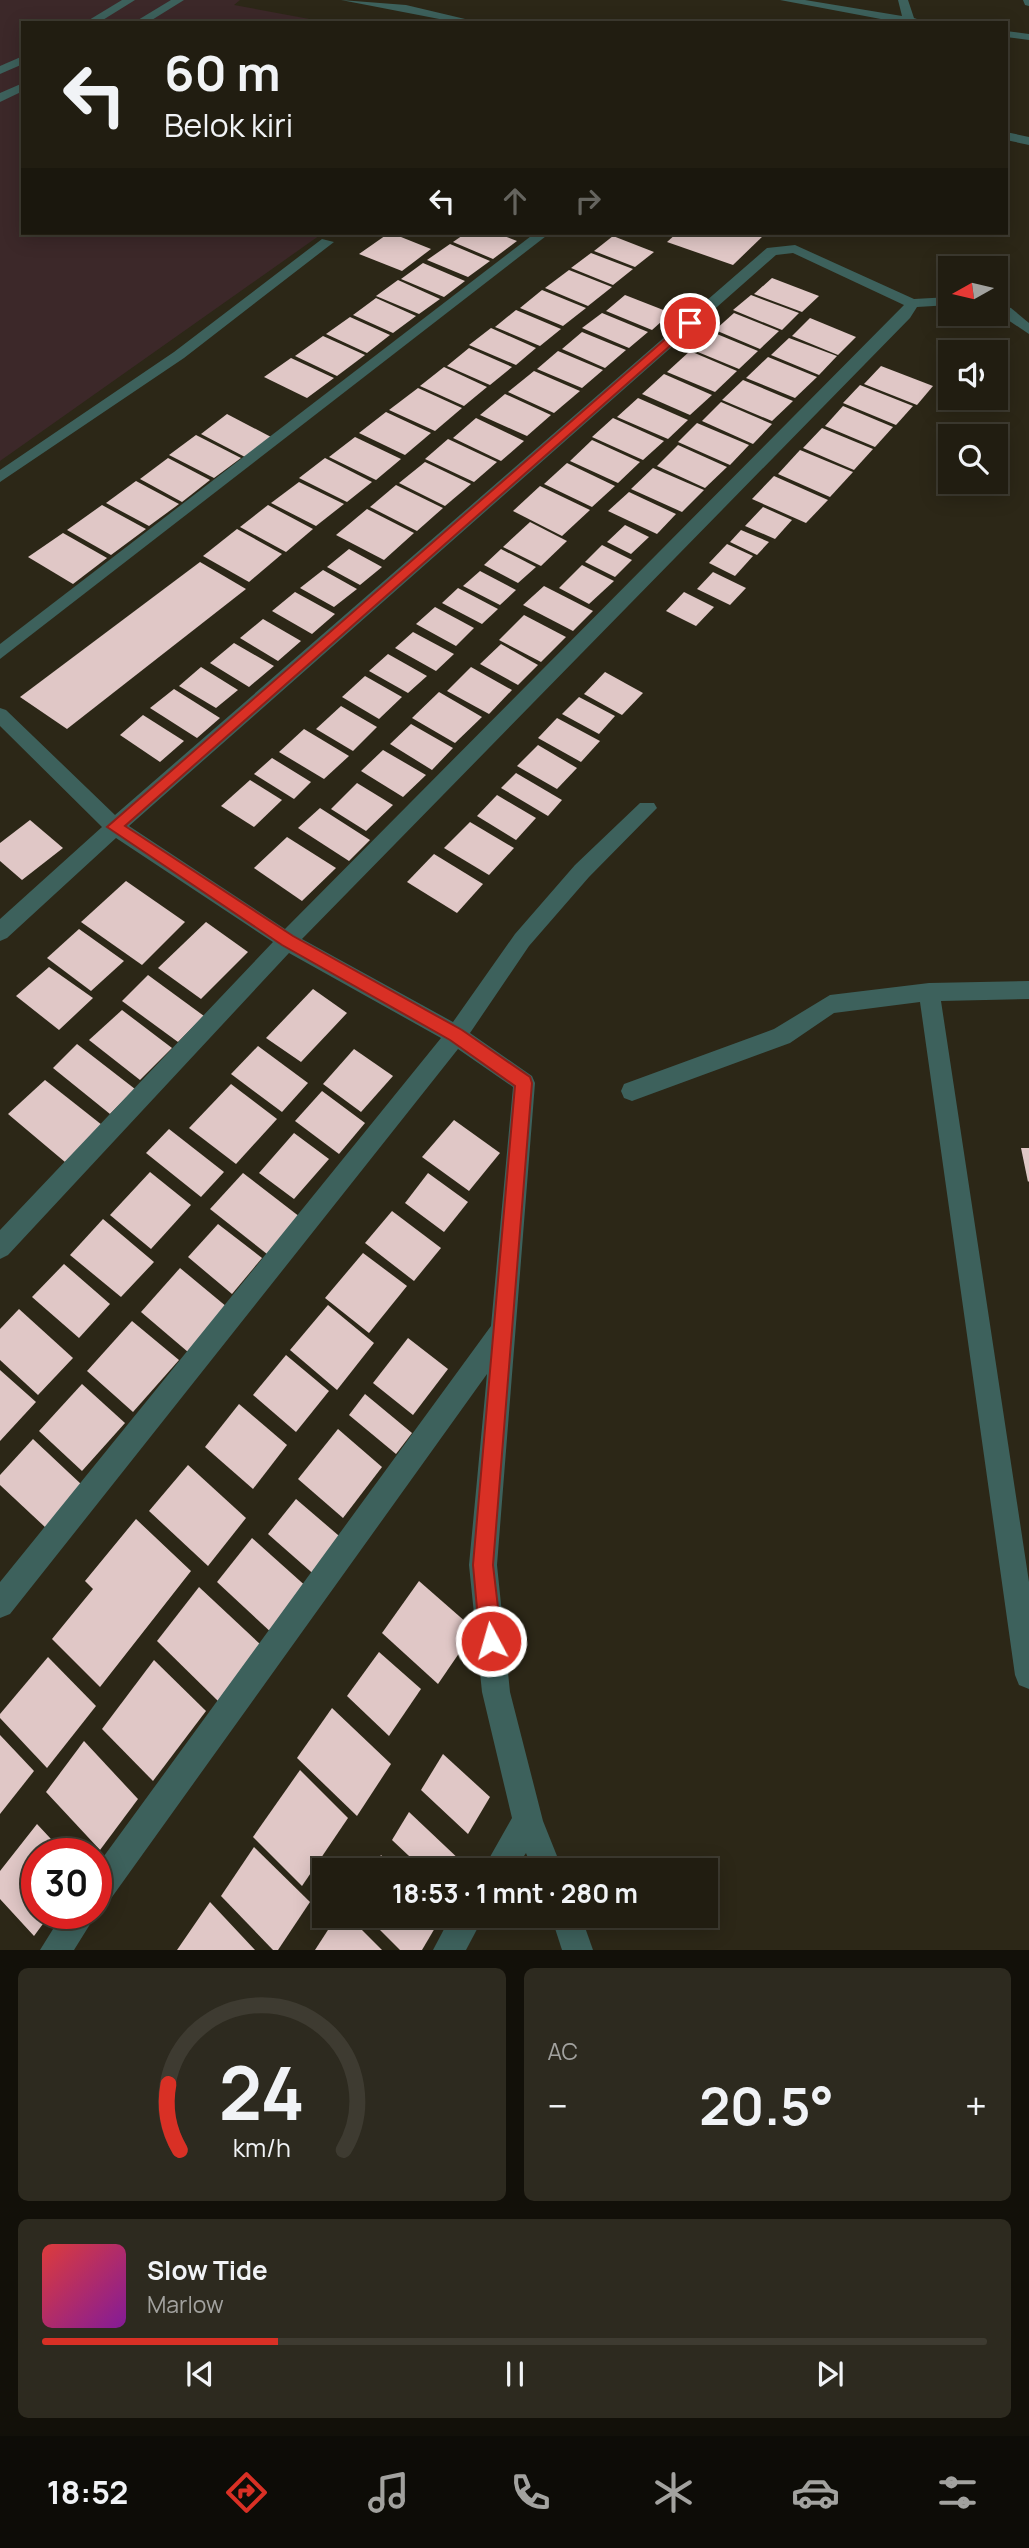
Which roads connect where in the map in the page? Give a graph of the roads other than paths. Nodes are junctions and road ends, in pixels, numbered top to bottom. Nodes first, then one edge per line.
1 (130, 0) edge
2 (179, 0) edge
3 (346, 0) edge
4 (785, 0) edge
5 (903, 0) edge
6 (93, 21) edge
7 (142, 21) edge
8 (468, 21) edge
9 (909, 21) joint
10 (1008, 34) edge
11 (1029, 37) edge
12 (21, 60) edge
13 (0, 71) edge
14 (21, 87) edge
15 (0, 99) edge
16 (1008, 136) edge
17 (1029, 141) edge
18 (540, 235) edge
19 (327, 242) dead end
20 (938, 302) edge
21 (912, 303) junction
22 (1008, 313) edge
23 (1029, 330) edge
24 (0, 477) edge
25 (0, 653) edge
26 (0, 715) edge
27 (647, 808) dead end
28 (115, 827) junction
29 (0, 932) edge
30 (287, 941) junction
31 (1029, 990) edge
32 (929, 992) junction
33 (456, 1035) junction
34 (632, 1091) dead end
35 (0, 1247) edge
36 (503, 1331) junction
37 (0, 1604) edge
38 (1029, 1675) edge
39 (528, 1821) junction
40 (505, 1858) edge
41 (543, 1858) edge
42 (112, 1870) edge
43 (462, 1928) edge
44 (570, 1928) edge
45 (70, 1929) edge
46 (55, 1950) edge
47 (448, 1950) edge
48 (578, 1950) edge

1 - 6 street
2 - 7 street
3 - 8 street
4 - 9 street
5 - 9 street
10 - 11 street
12 - 13 street
14 - 15 street
16 - 17 street
18 - 25 street
19 - 24 street
20 - 21 street
21 - 28 street
21 - 30 street
22 - 23 street
26 - 28 street
27 - 33 street
28 - 29 street
28 - 30 street
30 - 33 street
30 - 35 street
31 - 32 street
32 - 34 street
32 - 38 street
33 - 36 street
33 - 37 street
36 - 39 street
36 - 42 street
39 - 40 street
39 - 41 street
43 - 47 street
44 - 48 street
45 - 46 street

